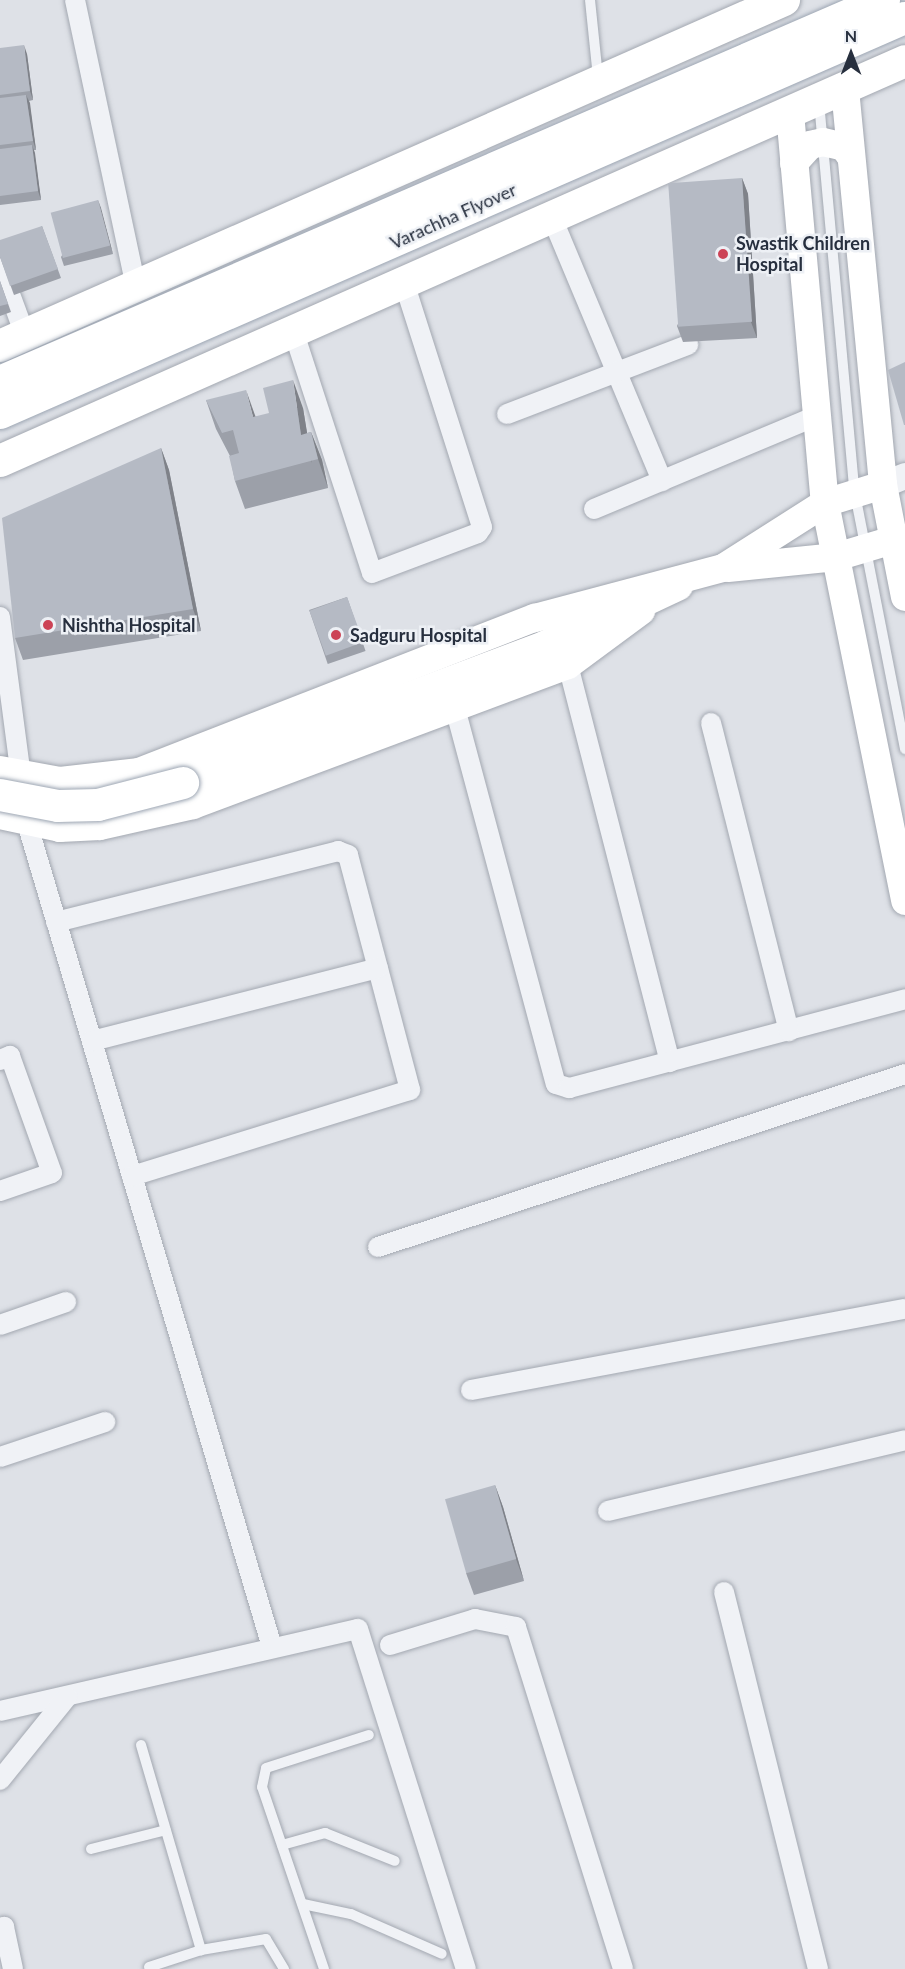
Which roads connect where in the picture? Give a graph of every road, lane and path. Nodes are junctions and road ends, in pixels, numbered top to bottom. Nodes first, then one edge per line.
1 (75, 0) edge
2 (590, 0) edge
3 (884, 0) edge
4 (770, 3) edge
5 (905, 18) edge
6 (905, 61) edge
7 (598, 81) junction
8 (832, 95) junction
9 (790, 113) junction
10 (822, 141) junction
11 (851, 157) junction
12 (794, 163) junction
13 (349, 192) junction
14 (553, 220) junction
15 (0, 267) edge
16 (136, 286) junction
17 (398, 288) junction
18 (294, 333) junction
19 (13, 340) edge
20 (688, 345) edge
21 (617, 373) junction
22 (0, 382) edge
23 (0, 413) edge
24 (507, 414) dead end
25 (816, 416) junction
26 (0, 461) edge
27 (662, 481) junction
28 (894, 481) edge
29 (855, 494) junction
30 (825, 502) junction
31 (594, 509) dead end
32 (899, 537) edge
33 (864, 549) junction
34 (836, 557) junction
35 (723, 568) junction
36 (676, 585) junction
37 (905, 597) edge
38 (0, 617) edge
39 (568, 665) junction
40 (455, 708) junction
41 (711, 723) dead end
42 (905, 749) edge
43 (8, 781) edge
44 (13, 819) edge
45 (905, 901) edge
46 (56, 922) junction
47 (378, 968) junction
48 (905, 999) edge
49 (789, 1031) junction
50 (92, 1041) junction
51 (0, 1060) edge
52 (670, 1062) junction
53 (905, 1074) edge
54 (132, 1176) junction
55 (0, 1191) edge
56 (378, 1247) dead end
57 (66, 1302) dead end
58 (905, 1309) edge
59 (0, 1325) edge
60 (471, 1390) dead end
61 (105, 1422) dead end
62 (905, 1440) edge
63 (0, 1457) edge
64 (608, 1511) dead end
65 (724, 1592) dead end
66 (390, 1645) dead end
67 (272, 1647) junction
68 (67, 1697) junction
69 (0, 1711) edge
70 (369, 1735) dead end
71 (141, 1745) dead end
72 (0, 1780) edge
73 (166, 1830) junction
74 (282, 1845) junction
75 (91, 1849) dead end
76 (395, 1861) dead end
77 (303, 1904) junction
78 (0, 1931) edge
79 (201, 1950) junction
80 (442, 1954) dead end
81 (149, 1967) dead end
82 (14, 1969) edge
83 (284, 1969) edge
84 (324, 1969) edge
85 (466, 1969) edge
86 (623, 1969) edge
87 (818, 1969) edge

1 - 16 street
2 - 7 lane
3 - 22 main road, Varachha Flyover, bridge
4 - 7 main road
5 - 23 main road, Varachha Flyover, bridge
6 - 8 main road
7 - 13 main road
8 - 9 main road
8 - 10 lane
8 - 11 main road
9 - 12 main road
9 - 14 main road
10 - 11 main road
10 - 12 main road
10 - 29 lane
11 - 28 main road
12 - 25 main road
13 - 16 main road
13 - 17 main road
14 - 17 main road
14 - 21 street
15 - 19 street
16 - 19 main road
17 - 18 main road
17 - 18 street
18 - 26 main road
20 - 21 street
21 - 24 street
21 - 27 street
25 - 27 street
25 - 30 main road
27 - 31 street
28 - 29 main road
28 - 32 main road
29 - 30 main road
29 - 33 lane
30 - 34 main road
30 - 35 main road
32 - 33 main road
32 - 37 main road
33 - 34 main road
33 - 42 lane
34 - 35 main road
34 - 45 main road
35 - 36 main road
36 - 39 main road
36 - 43 main road
36 - 43 main road, bridge
38 - 43 street
39 - 40 main road
39 - 52 street
40 - 44 main road
40 - 52 street
41 - 49 street
43 - 44 street
44 - 46 street
46 - 47 street
46 - 50 street
47 - 50 street
47 - 54 street
48 - 49 street
49 - 52 street
50 - 54 street
51 - 55 street
53 - 56 street
54 - 67 street
57 - 59 street
58 - 60 street
61 - 63 street
62 - 64 street
65 - 87 street
66 - 86 street
67 - 68 street
67 - 85 street
68 - 69 street
68 - 72 street
70 - 74 lane
71 - 73 lane
73 - 75 lane
73 - 79 lane
74 - 76 lane
74 - 77 lane
77 - 80 lane
77 - 84 lane
78 - 82 street
79 - 81 lane
79 - 83 lane

